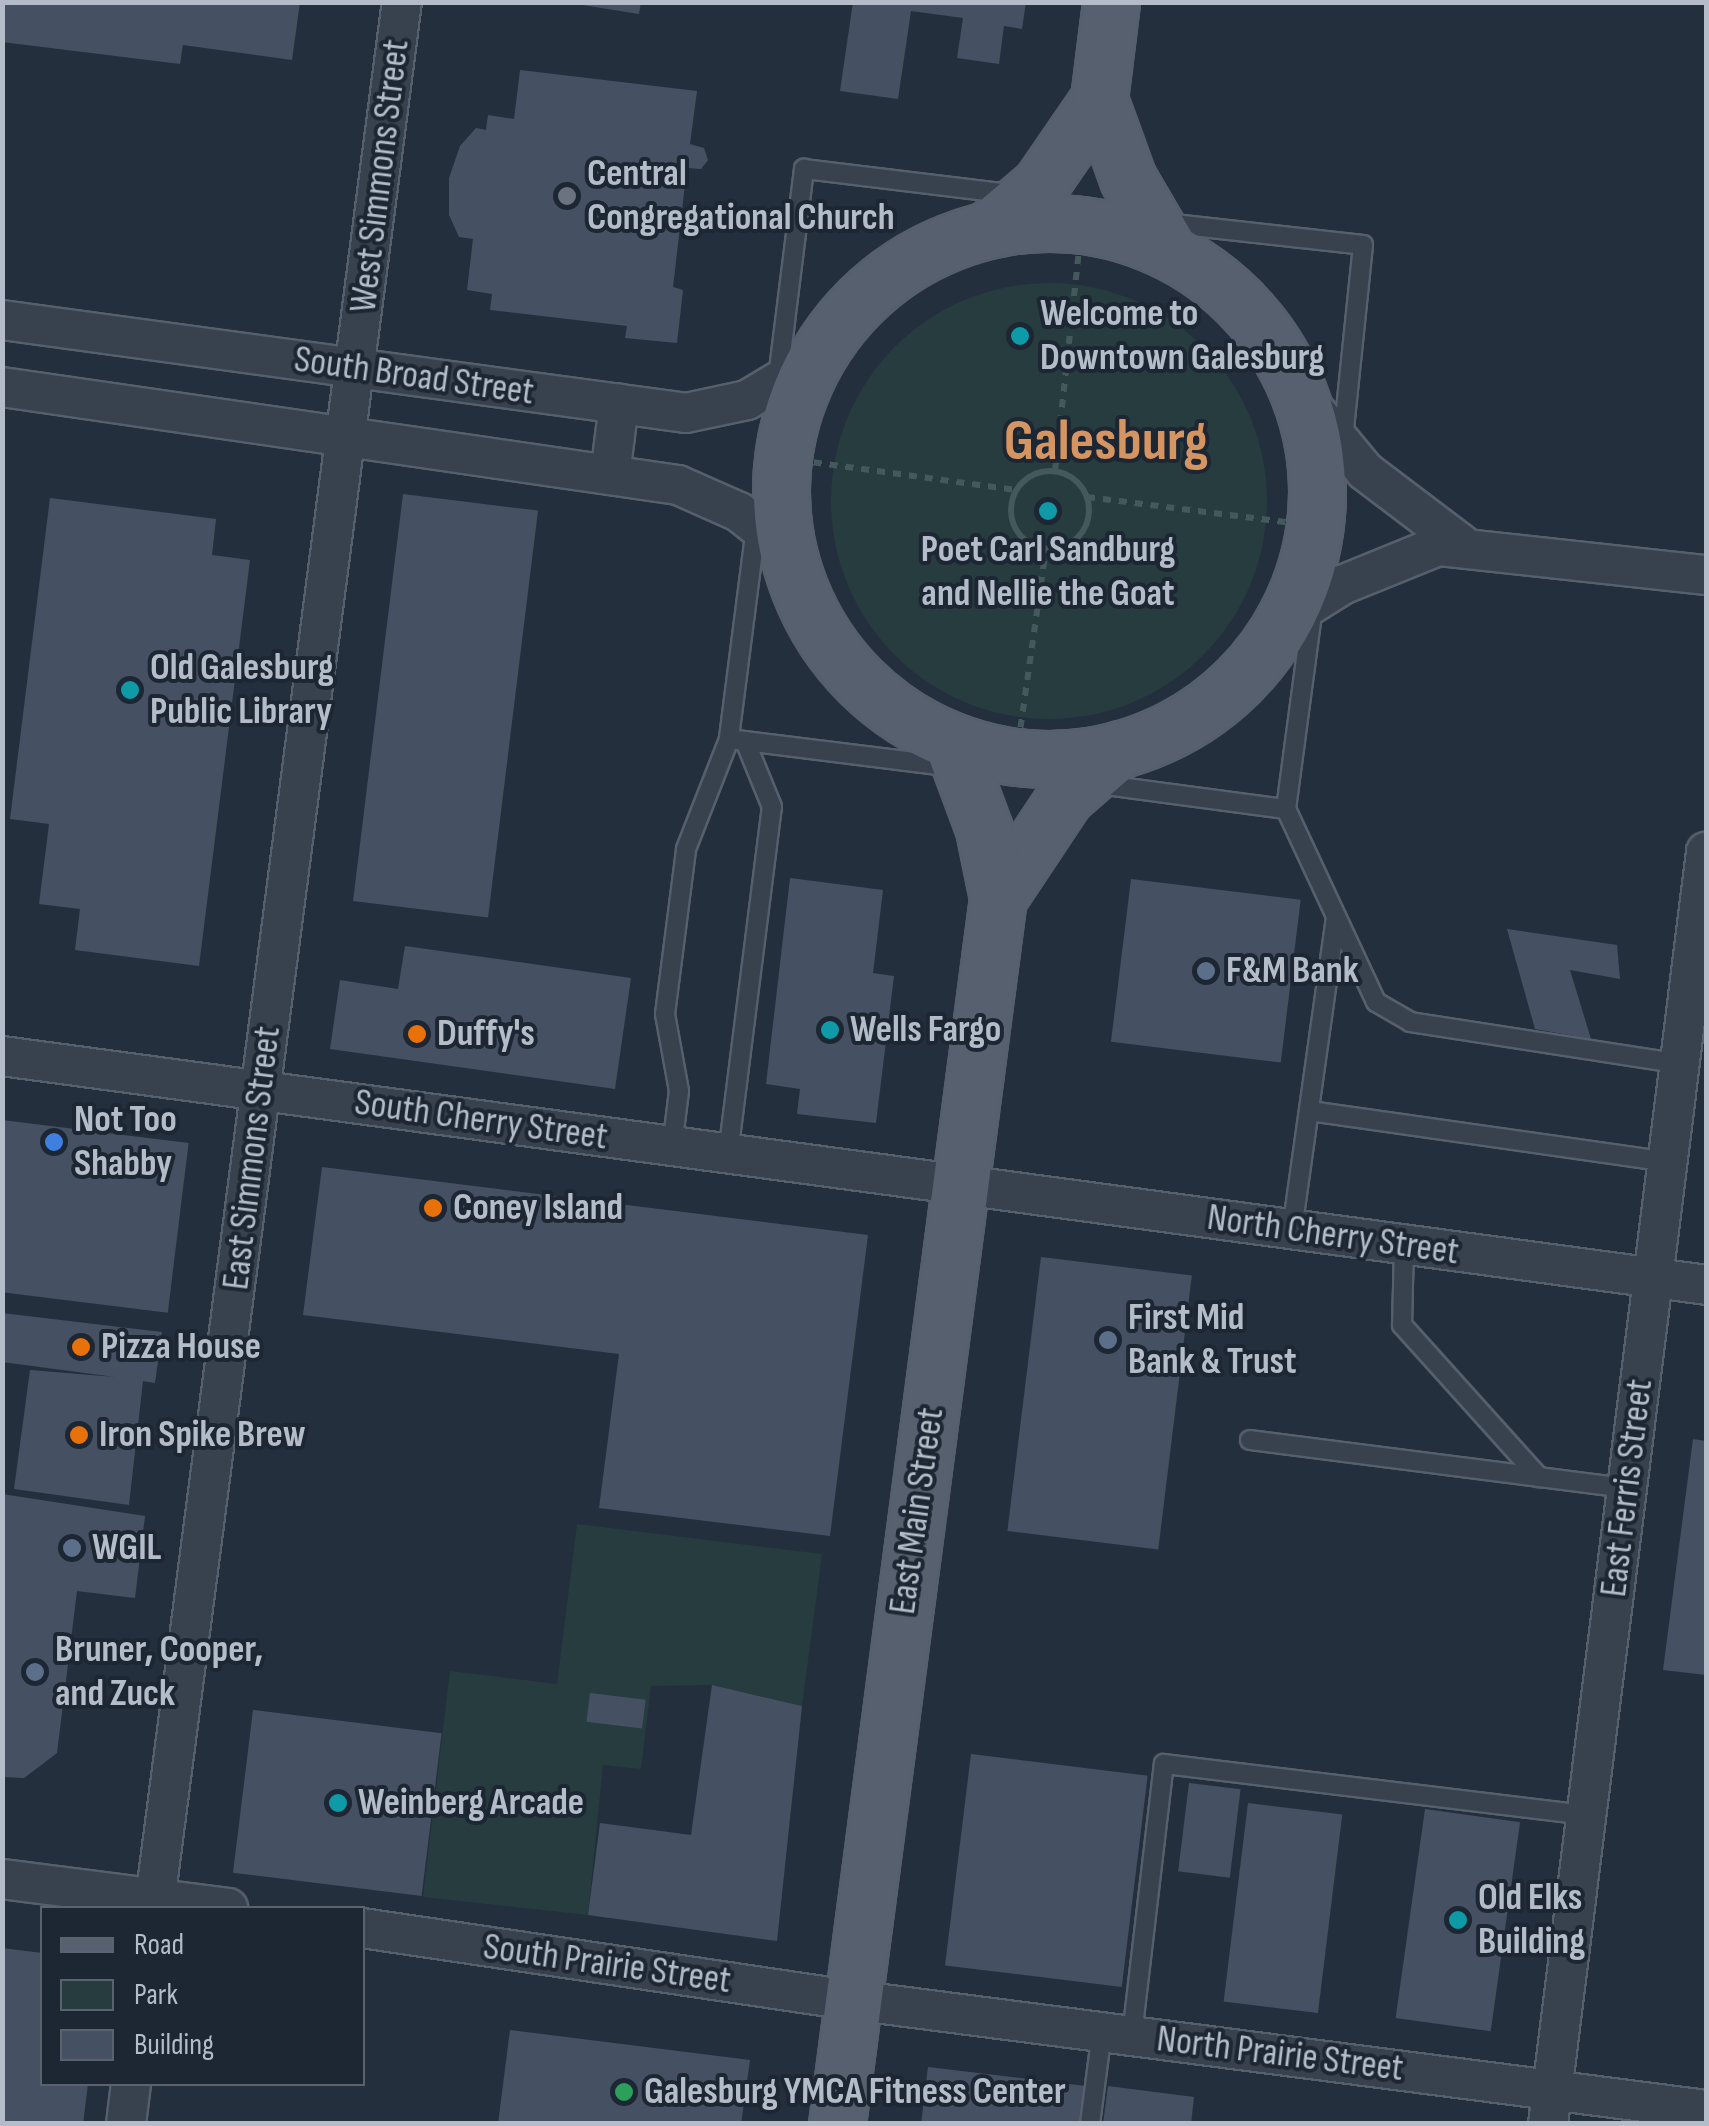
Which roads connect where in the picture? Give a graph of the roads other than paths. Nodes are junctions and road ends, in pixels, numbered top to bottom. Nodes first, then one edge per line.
1 (402, 2) edge
2 (1111, 2) edge
3 (1099, 100) junction
4 (1008, 212) junction
5 (1162, 236) junction
6 (2, 320) edge
7 (356, 368) junction
8 (796, 373) junction
9 (2, 387) edge
10 (1300, 394) junction
11 (620, 404) junction
12 (349, 422) junction
13 (1342, 444) junction
14 (610, 475) junction
15 (773, 539) junction
16 (1460, 544) junction
17 (1706, 575) edge
18 (1296, 614) junction
19 (737, 740) junction
20 (957, 755) junction
21 (1102, 765) junction
22 (1286, 809) junction
23 (1706, 852) edge
24 (998, 898) junction
25 (1336, 916) junction
26 (2, 1056) edge
27 (1680, 1064) junction
28 (260, 1088) junction
29 (1310, 1111) junction
30 (672, 1147) junction
31 (728, 1154) junction
32 (1668, 1162) junction
33 (960, 1185) junction
34 (1292, 1230) junction
35 (1404, 1245) junction
36 (1653, 1279) junction
37 (1706, 1286) edge
38 (1250, 1440) dead end
39 (1540, 1477) junction
40 (1627, 1488) junction
41 (1586, 1815) junction
42 (2, 1879) edge
43 (155, 1903) edge
44 (199, 1906) edge
45 (365, 1928) edge
46 (852, 2000) junction
47 (1116, 2033) junction
48 (131, 2086) edge
49 (1550, 2106) edge
50 (1706, 2110) edge
51 (126, 2124) edge
52 (837, 2124) edge
53 (1090, 2124) edge

1 - 7 street, West Simmons Street
2 - 3 main road
3 - 4 main road
3 - 5 main road
4 - 5 main road
4 - 8 main road
4 - 8 lane
5 - 10 main road
5 - 13 lane
6 - 7 street, South Broad Street
7 - 11 street, South Broad Street
7 - 12 street, West Simmons Street
8 - 11 street, South Broad Street
8 - 15 main road
9 - 12 street, South Broad Street
10 - 13 street
10 - 18 main road
11 - 14 street
12 - 14 street, South Broad Street
12 - 28 street, East Simmons Street
13 - 16 street
14 - 15 street, South Broad Street
15 - 19 lane
15 - 20 main road
16 - 17 street
16 - 18 street
18 - 21 main road
18 - 22 lane
19 - 20 lane
19 - 30 lane
19 - 31 lane
20 - 21 main road
20 - 24 main road, East Main Street
21 - 22 lane
21 - 24 main road, East Main Street
22 - 25 lane
23 - 27 street, East Ferris Street
24 - 33 main road, East Main Street
25 - 27 lane
25 - 29 lane
26 - 28 street, South Cherry Street
27 - 32 street, East Ferris Street
28 - 30 street, South Cherry Street
28 - 43 street, East Simmons Street
29 - 32 lane
29 - 34 lane
30 - 31 street, South Cherry Street
31 - 33 street, South Cherry Street
32 - 36 street, East Ferris Street
33 - 34 street, North Cherry Street
33 - 46 main road, East Main Street
34 - 35 street, North Cherry Street
35 - 36 street, North Cherry Street
35 - 39 lane
36 - 37 street, North Cherry Street
36 - 40 street, East Ferris Street
38 - 39 lane
39 - 40 lane
40 - 41 street, East Ferris Street
41 - 47 lane
41 - 49 street, East Ferris Street
42 - 43 street
43 - 44 street
45 - 46 street, South Prairie Street
46 - 47 street, North Prairie Street
46 - 52 main road, East Main Street
47 - 49 street, North Prairie Street
47 - 53 lane
48 - 51 street
49 - 50 street, North Prairie Street

